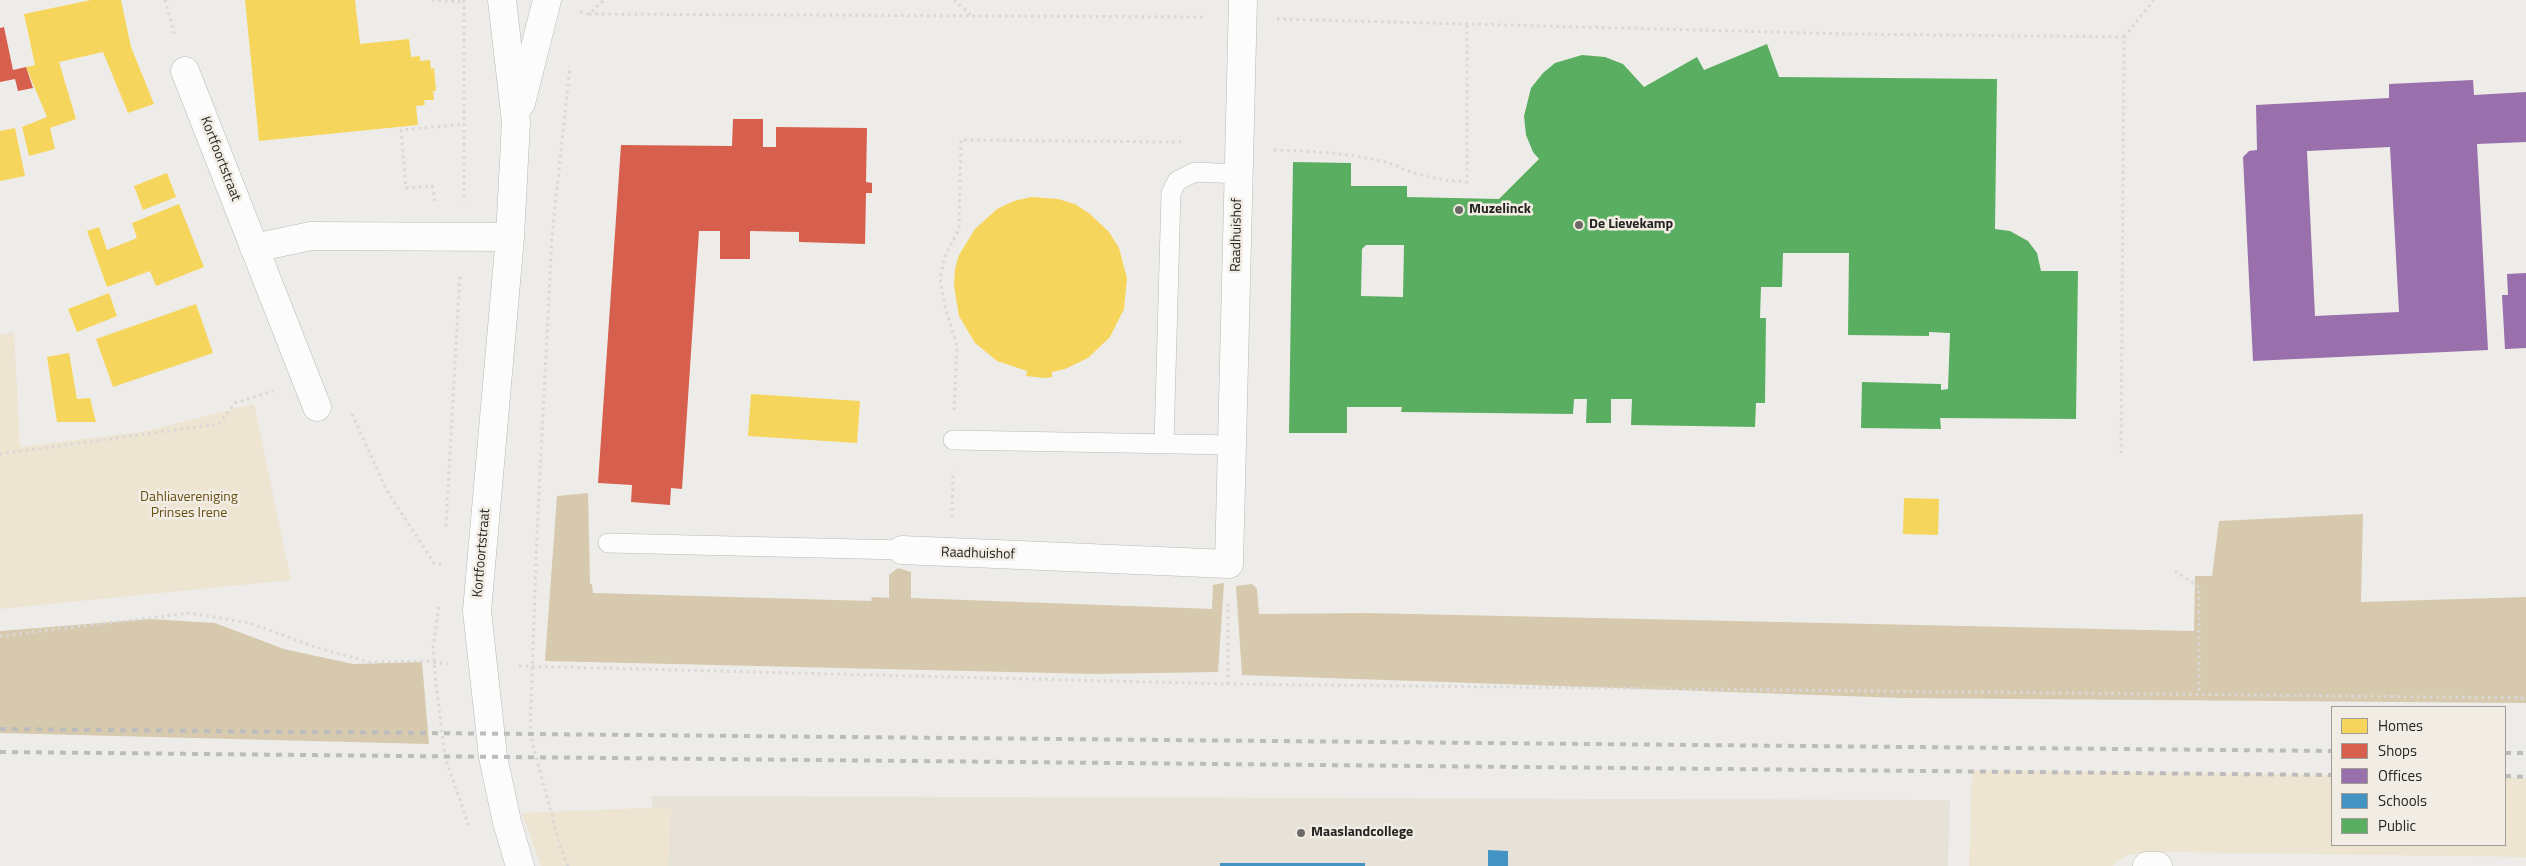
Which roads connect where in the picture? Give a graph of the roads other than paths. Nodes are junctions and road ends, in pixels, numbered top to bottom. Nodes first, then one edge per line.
1 (502, 0) edge
2 (548, 0) edge
3 (1243, 9) edge
4 (185, 70) dead end
5 (516, 122) junction
6 (1239, 156) junction
7 (510, 238) junction
8 (254, 248) junction
9 (317, 406) road end
10 (953, 440) road end
11 (1164, 444) junction
12 (1232, 445) junction
13 (608, 543) dead end
14 (902, 550) joint
15 (520, 866) edge
16 (2147, 866) edge
17 (2158, 866) edge

1 - 5 street, Kortfoortstraat
2 - 5 street, Kortfoortstraat
3 - 6 street, Raadhuishof
4 - 8 street, Kortfoortstraat
5 - 7 street, Kortfoortstraat
6 - 11 lane
6 - 12 street, Raadhuishof
7 - 8 street
7 - 15 street, Kortfoortstraat
8 - 9 street, Kortfoortstraat
10 - 11 lane
11 - 12 lane
12 - 14 street, Raadhuishof
13 - 14 lane, Raadhuishof
16 - 17 street

